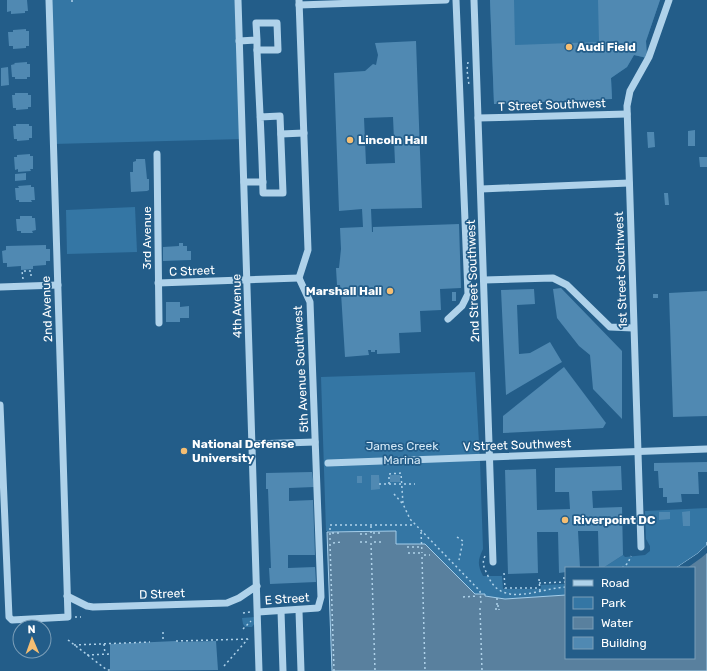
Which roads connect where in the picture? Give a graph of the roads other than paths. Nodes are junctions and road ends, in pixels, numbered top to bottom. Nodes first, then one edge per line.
1 (49, 0) edge
2 (238, 0) edge
3 (446, 0) edge
4 (456, 0) edge
5 (474, 0) edge
6 (669, 0) edge
7 (377, 1) edge
8 (336, 2) edge
9 (299, 3) edge
10 (257, 40) junction
11 (239, 41) junction
12 (257, 50) junction
13 (627, 114) junction
14 (260, 117) junction
15 (478, 118) junction
16 (304, 133) junction
17 (280, 134) junction
18 (157, 154) dead end
19 (244, 182) junction
20 (263, 182) junction
21 (629, 183) junction
22 (481, 189) junction
23 (299, 278) junction
24 (248, 280) junction
25 (484, 280) junction
26 (158, 283) junction
27 (58, 285) junction
28 (0, 288) edge
29 (448, 319) dead end
30 (159, 323) dead end
31 (633, 328) junction
32 (0, 405) edge
33 (315, 442) junction
34 (252, 444) junction
35 (707, 449) edge
36 (638, 452) junction
37 (490, 456) junction
38 (328, 463) dead end
39 (641, 547) dead end
40 (493, 562) dead end
41 (257, 586) junction
42 (67, 596) junction
43 (321, 596) joint
44 (299, 611) junction
45 (255, 612) junction
46 (281, 612) junction
47 (259, 671) edge
48 (283, 671) edge
49 (301, 671) edge

1 - 27 street, 2nd Avenue
2 - 11 street, 4th Avenue
3 - 7 street
4 - 29 street
5 - 15 street, 2nd Street Southwest
6 - 13 street, 1st Street Southwest
7 - 8 street
8 - 9 street
9 - 16 street
10 - 11 street
10 - 12 street
10 - 12 street
11 - 19 street, 4th Avenue
12 - 14 street
13 - 15 street, T Street Southwest
13 - 21 street, 1st Street Southwest
14 - 17 street
14 - 20 street
15 - 22 street, 2nd Street Southwest
16 - 17 street
16 - 23 street
17 - 20 street
18 - 26 street, 3rd Avenue
19 - 20 street
19 - 24 street, 4th Avenue
21 - 22 street
21 - 31 street, 1st Street Southwest
22 - 25 street, 2nd Street Southwest
23 - 24 street, C Street
23 - 33 street, 5th Avenue Southwest
24 - 26 street, C Street
24 - 34 street, 4th Avenue
25 - 31 street
25 - 37 street, 2nd Street Southwest
26 - 30 street, 3rd Avenue
27 - 28 street
27 - 42 street, 2nd Avenue
31 - 36 street, 1st Street Southwest
32 - 42 street, 2nd Avenue
33 - 34 street
33 - 43 street, 5th Avenue Southwest
34 - 41 street, 4th Avenue
35 - 36 street, V Street Southwest
36 - 37 street, V Street Southwest
36 - 39 street, 1st Street Southwest
37 - 38 street, V Street Southwest
37 - 40 street, 2nd Street Southwest
41 - 42 street, D Street
41 - 45 street, 4th Avenue
43 - 44 street, E Street
44 - 46 street, E Street
44 - 49 street
45 - 46 street, E Street
45 - 47 street, E Street
46 - 48 street

